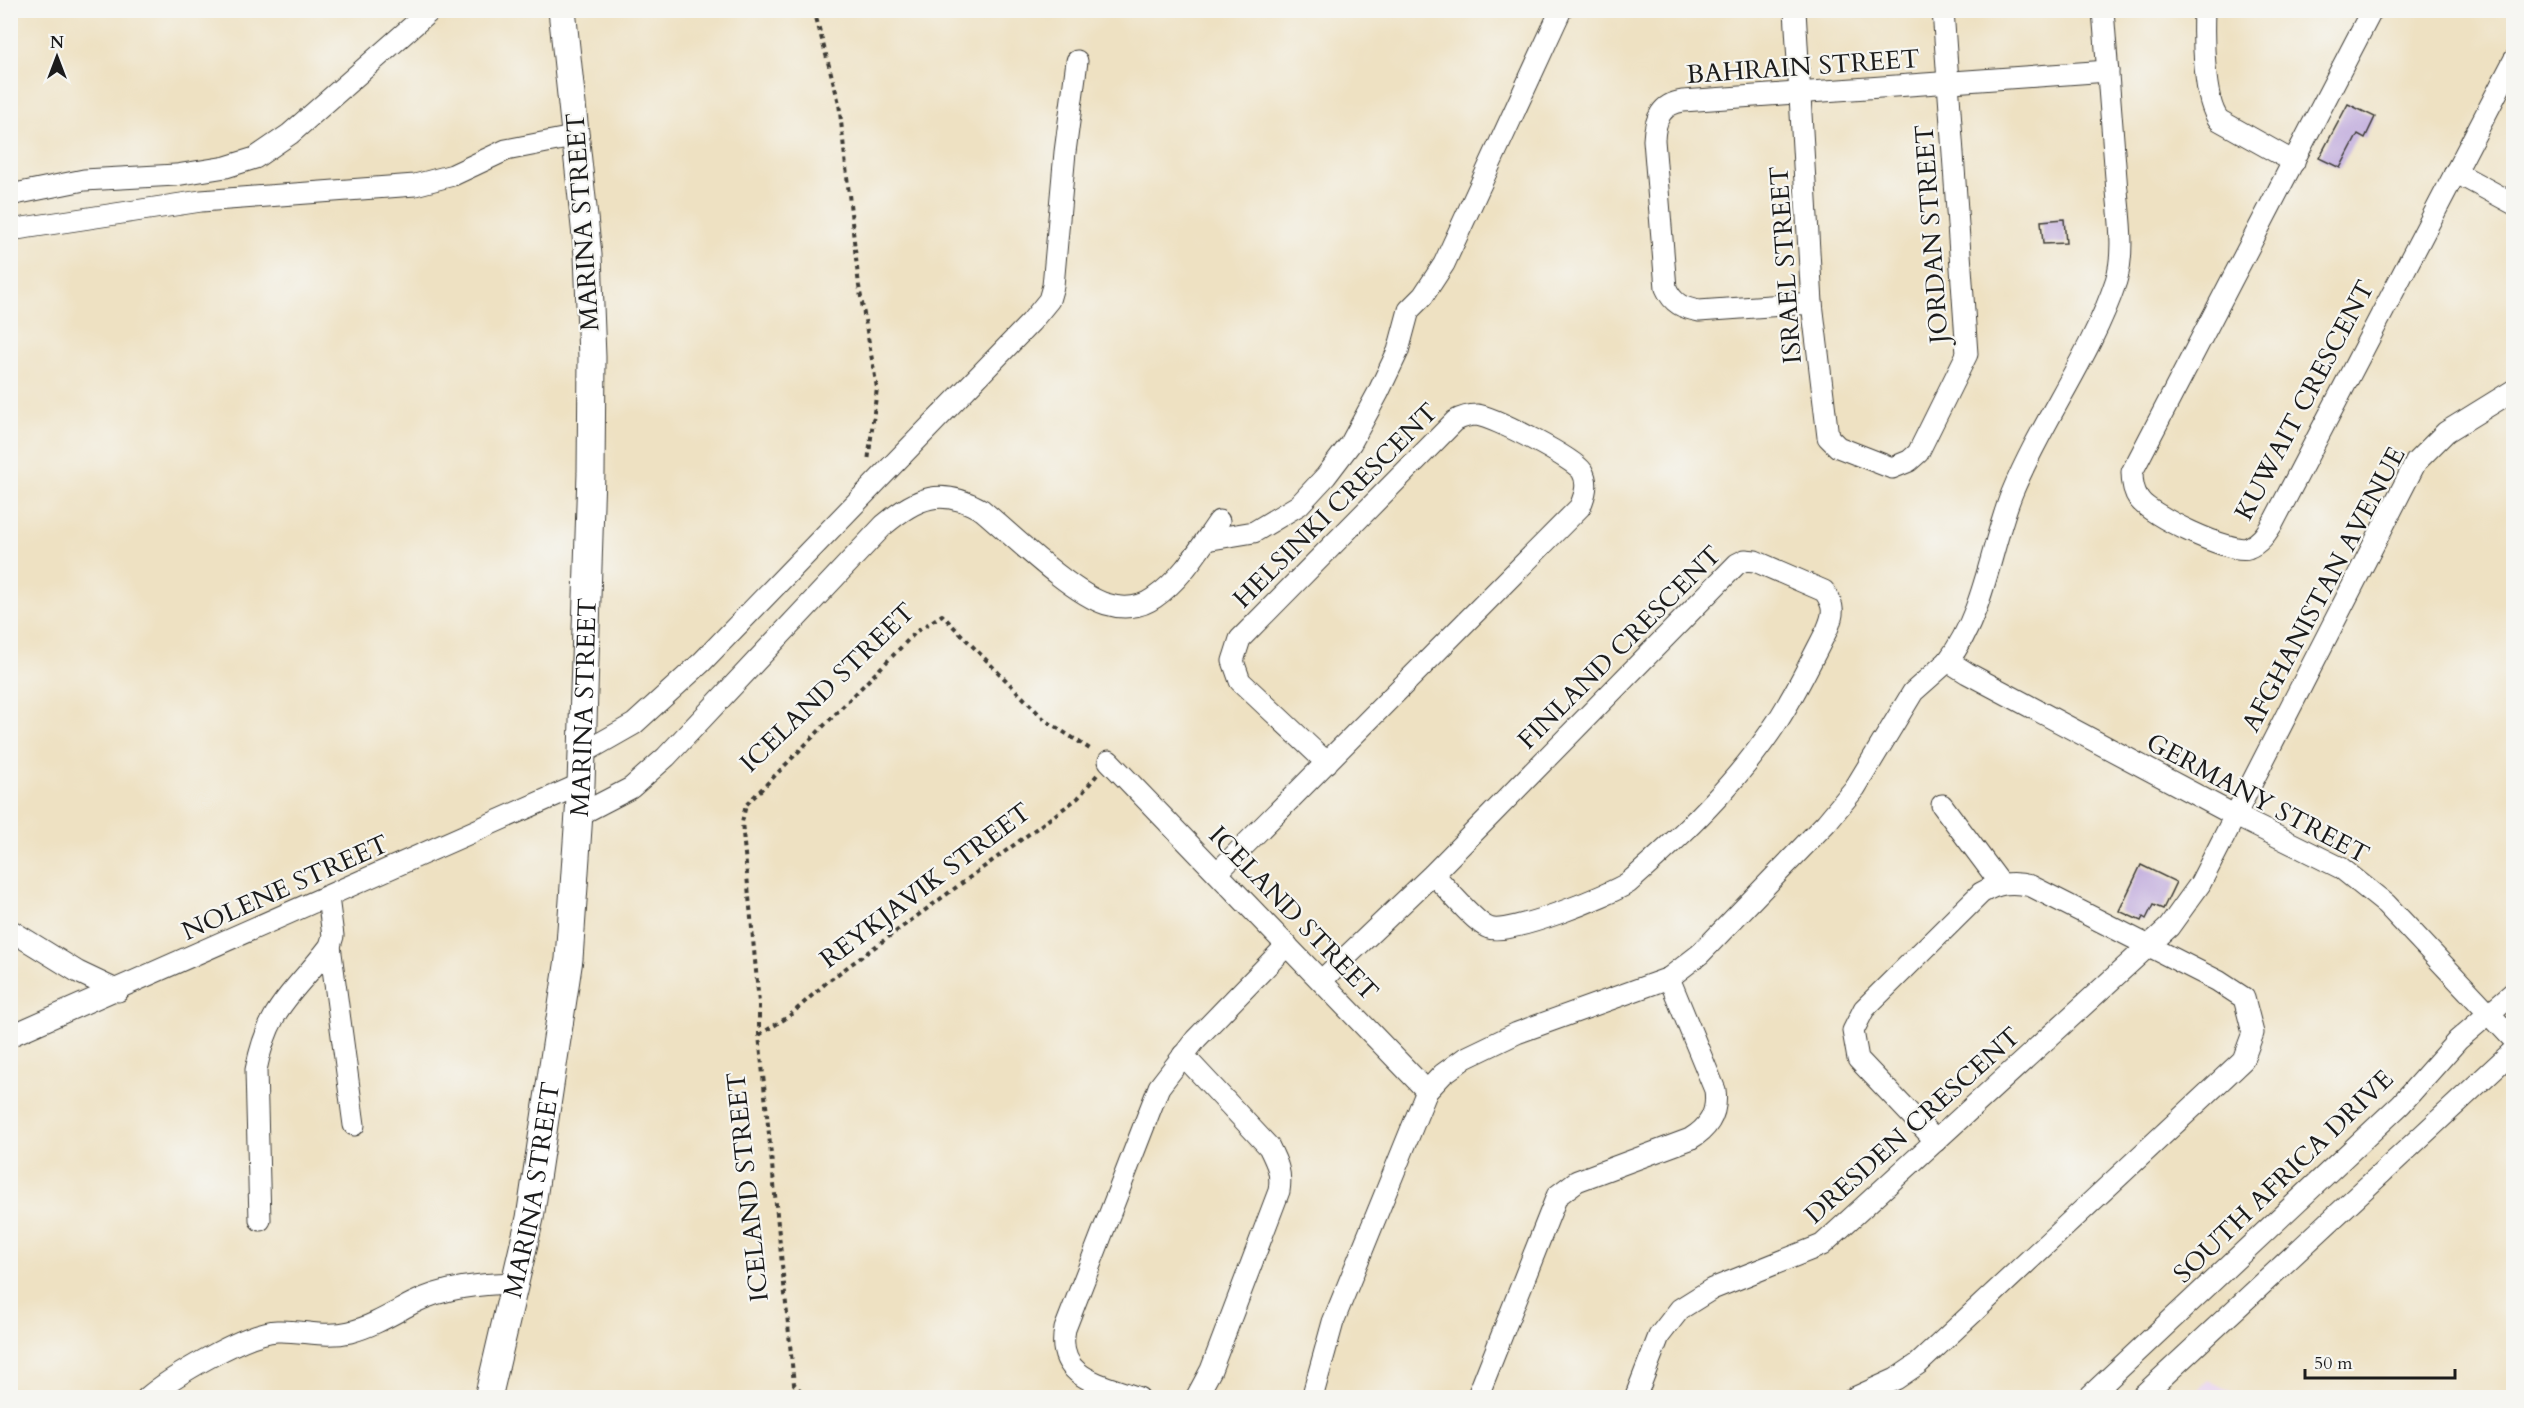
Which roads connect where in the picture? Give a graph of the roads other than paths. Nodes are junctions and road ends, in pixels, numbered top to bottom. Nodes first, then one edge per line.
1 (431, 10) edge
2 (1561, 10) edge
3 (1795, 10) edge
4 (1943, 10) edge
5 (2103, 10) edge
6 (2204, 10) edge
7 (2372, 10) edge
8 (565, 11) edge
9 (2514, 60) edge
10 (1077, 61) dead end
11 (2108, 71) junction
12 (1947, 83) junction
13 (1801, 93) junction
14 (578, 136) junction
15 (2294, 162) junction
16 (2455, 172) junction
17 (10, 195) edge
18 (2514, 204) edge
19 (10, 230) edge
20 (1812, 303) junction
21 (2514, 390) edge
22 (1898, 467) joint
23 (1219, 521) dead end
24 (1206, 540) junction
25 (1948, 661) junction
26 (583, 753) junction
27 (1109, 761) road end
28 (1327, 763) junction
29 (581, 784) junction
30 (1942, 805) dead end
31 (579, 815) junction
32 (2234, 815) junction
33 (1218, 872) junction
34 (1433, 873) junction
35 (2001, 884) junction
36 (328, 897) junction
37 (10, 930) edge
38 (1287, 945) junction
39 (2148, 945) junction
40 (330, 946) junction
41 (1669, 978) junction
42 (1322, 980) junction
43 (118, 991) junction
44 (2514, 992) edge
45 (2488, 1012) junction
46 (10, 1036) edge
47 (2514, 1040) edge
48 (2514, 1050) edge
49 (1183, 1055) junction
50 (1427, 1091) junction
51 (354, 1125) dead end
52 (1936, 1141) junction
53 (260, 1220) dead end
54 (516, 1283) junction
55 (147, 1398) edge
56 (488, 1398) edge
57 (1139, 1398) edge
58 (1196, 1398) edge
59 (1312, 1398) edge
60 (1477, 1398) edge
61 (1635, 1398) edge
62 (1854, 1398) edge
63 (2088, 1398) edge
64 (2140, 1398) edge

1 - 17 street
2 - 24 street
3 - 13 street, ISRAEL STREET
4 - 12 street, JORDAN STREET
5 - 11 street
6 - 15 street
7 - 15 street, KUWAIT CRESCENT
8 - 14 main road, MARINA STREET
9 - 16 street, KUWAIT CRESCENT
10 - 26 street
11 - 12 street, BAHRAIN STREET
11 - 25 street
12 - 13 street, BAHRAIN STREET
12 - 22 street, JORDAN STREET
13 - 20 street, ISRAEL STREET
13 - 20 street, BAHRAIN STREET
14 - 19 street
14 - 26 main road, MARINA STREET
15 - 16 street, KUWAIT CRESCENT
16 - 18 street
20 - 22 street, ISRAEL STREET
21 - 32 street, AFGHANISTAN AVENUE
23 - 24 street
24 - 31 street
25 - 32 street, GERMANY STREET
25 - 41 street
26 - 29 main road, MARINA STREET
27 - 33 street, ICELAND STREET
28 - 28 street, HELSINKI CRESCENT
28 - 33 street, HELSINKI CRESCENT
29 - 31 main road, MARINA STREET
29 - 36 street, NOLENE STREET
30 - 35 street
31 - 54 main road, MARINA STREET
32 - 39 street, DRESDEN CRESCENT
32 - 45 street, GERMANY STREET
33 - 38 street, ICELAND STREET
34 - 34 street, FINLAND CRESCENT
34 - 42 street, FINLAND CRESCENT
35 - 39 street
35 - 52 street
36 - 40 street
36 - 43 street, NOLENE STREET
37 - 43 street
38 - 42 street, ICELAND STREET
38 - 49 street
39 - 52 street, DRESDEN CRESCENT
39 - 62 street
40 - 51 street
40 - 53 street
41 - 50 street
41 - 60 street
42 - 50 street, ICELAND STREET
43 - 46 street, NOLENE STREET
44 - 45 street, SOUTH AFRICA DRIVE
45 - 47 street, GERMANY STREET
45 - 63 street, SOUTH AFRICA DRIVE
48 - 64 street
49 - 57 street
49 - 58 street
50 - 59 street
52 - 61 street, DRESDEN CRESCENT
54 - 55 street
54 - 56 main road, MARINA STREET

